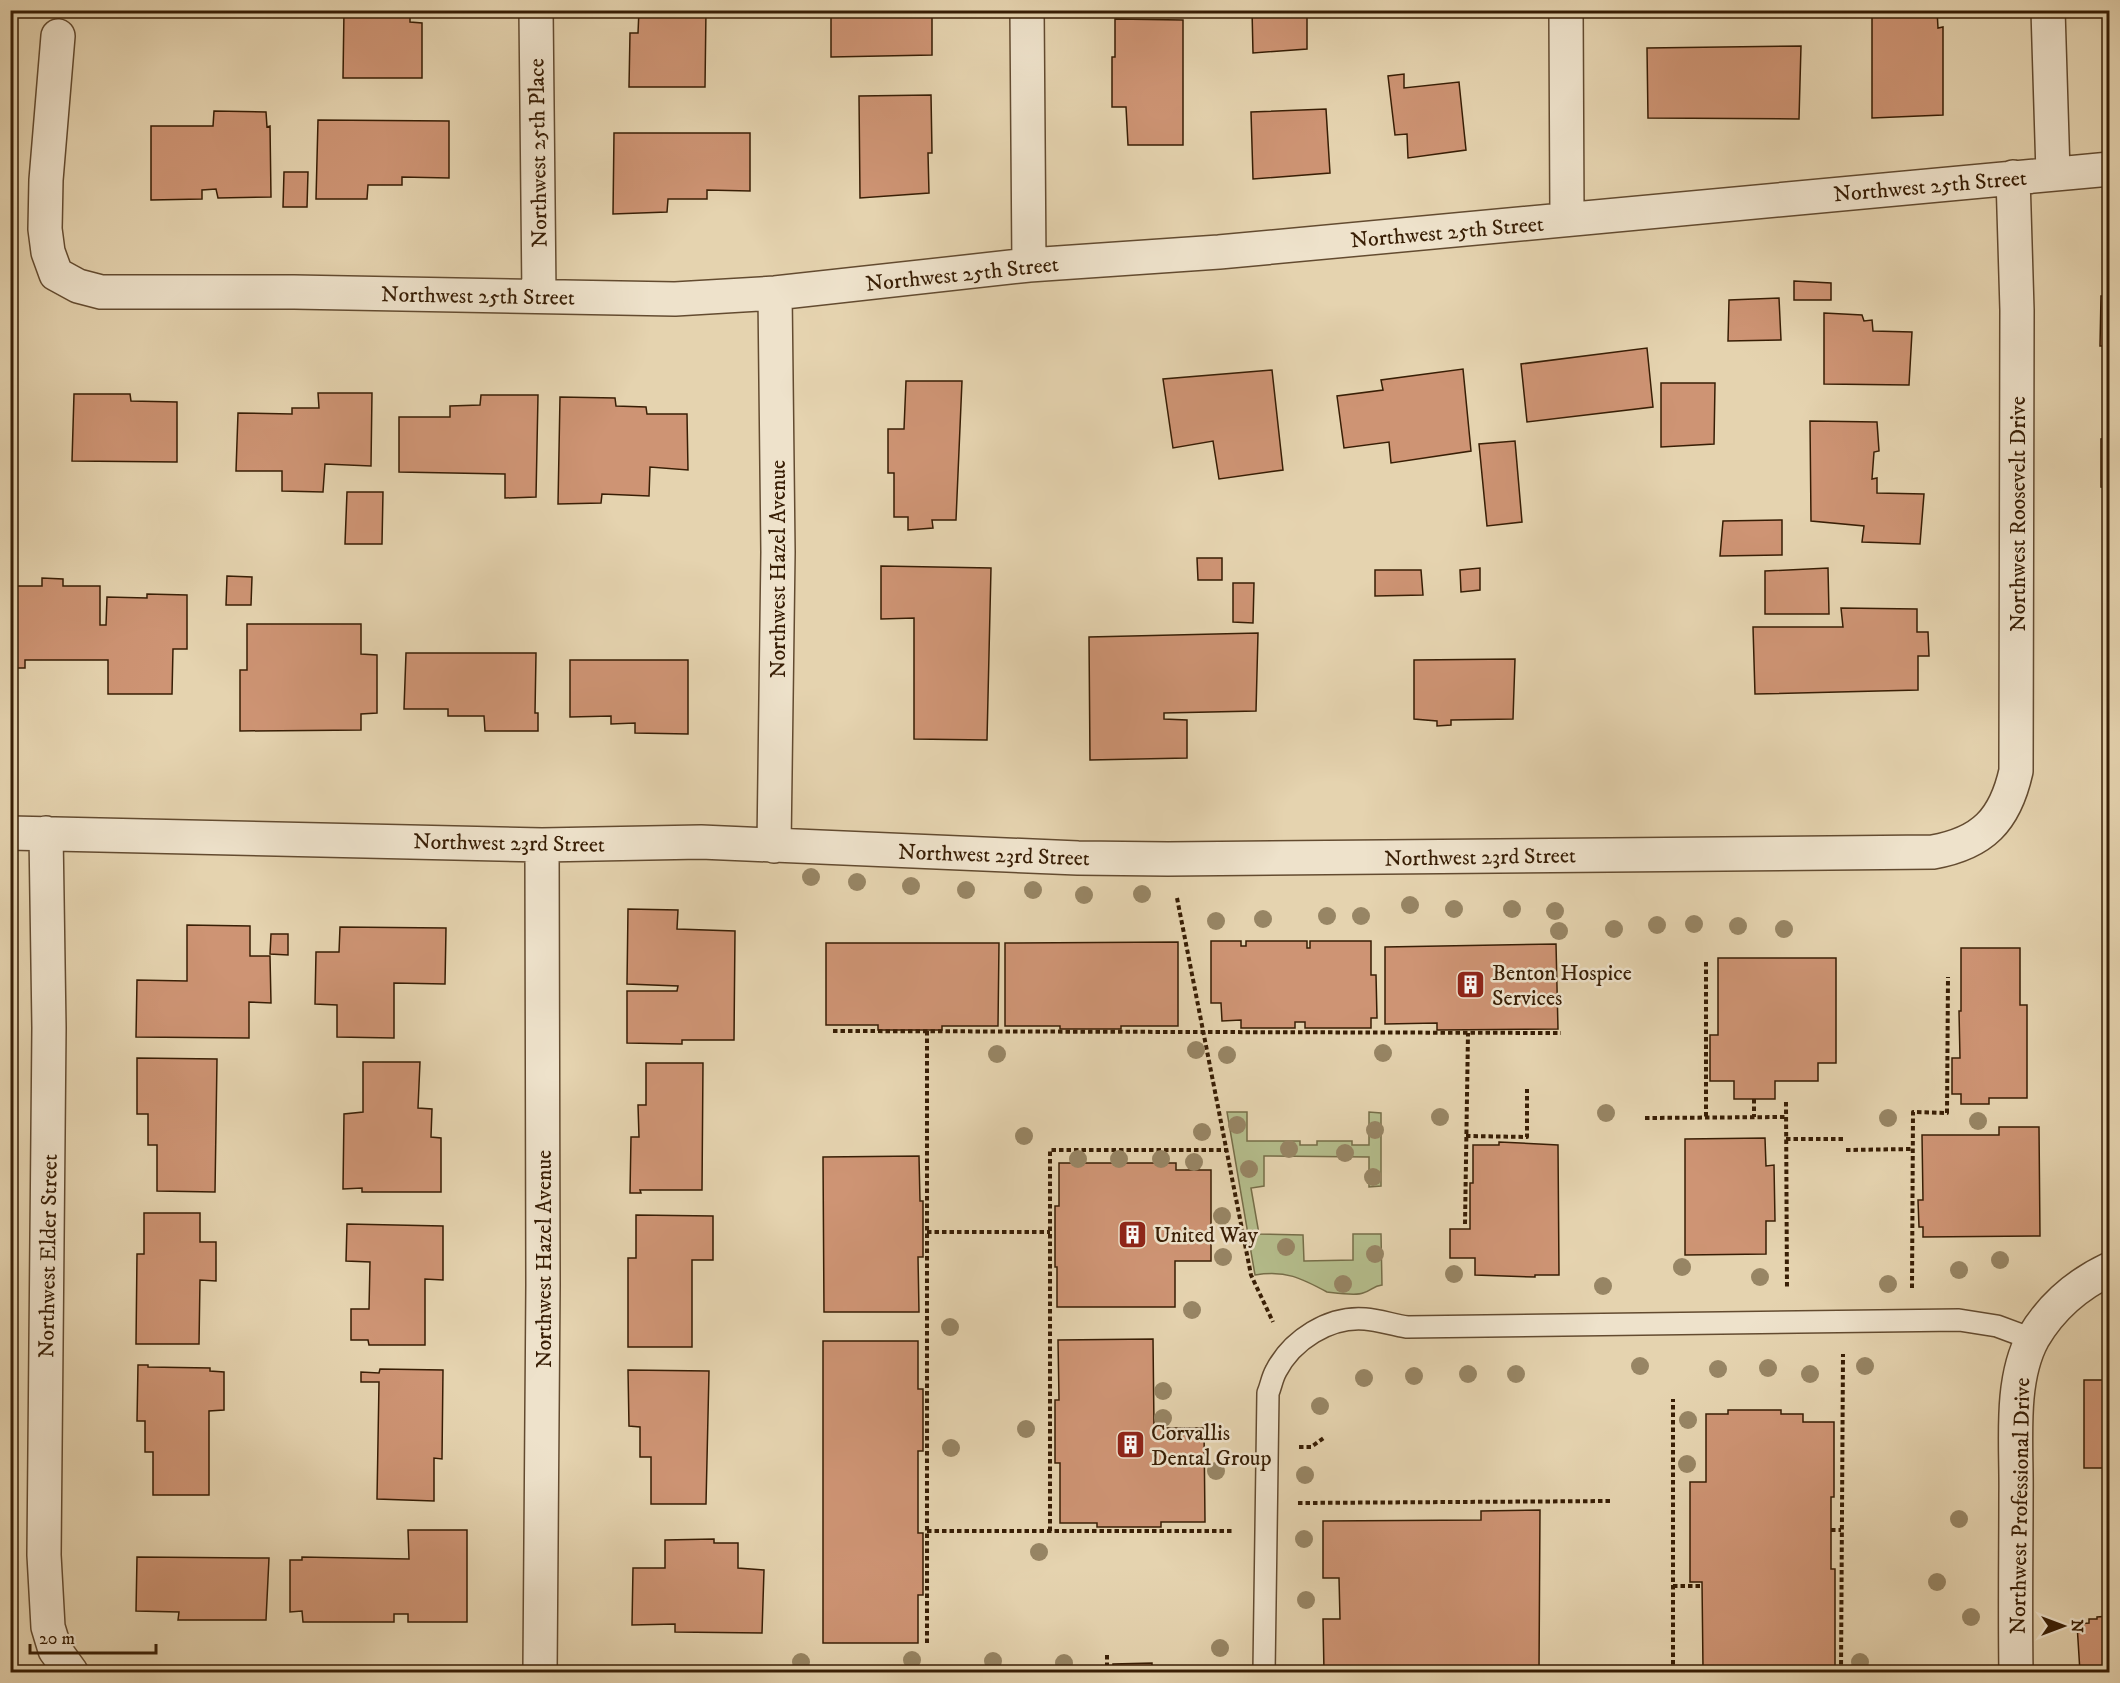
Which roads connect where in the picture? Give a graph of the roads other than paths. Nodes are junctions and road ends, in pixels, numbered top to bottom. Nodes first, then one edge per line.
1 (536, 10) edge
2 (1027, 10) edge
3 (1566, 10) edge
4 (2048, 10) edge
5 (58, 36) dead end
6 (2109, 169) edge
7 (2053, 173) junction
8 (2013, 177) junction
9 (1567, 219) junction
10 (1029, 265) junction
11 (775, 293) junction
12 (539, 296) junction
13 (10, 833) edge
14 (46, 833) junction
15 (1976, 838) joint
16 (542, 845) junction
17 (774, 846) junction
18 (2109, 1269) edge
19 (2032, 1339) junction
20 (71, 1672) edge
21 (540, 1672) edge
22 (1264, 1672) edge
23 (2016, 1672) edge

1 - 12 street, Northwest 25th Place
2 - 10 street
3 - 9 street
4 - 7 street
5 - 12 street, Northwest 25th Street
6 - 7 street, Northwest 25th Street
7 - 8 street, Northwest 25th Street
8 - 9 street, Northwest 25th Street
8 - 15 street, Northwest Roosevelt Drive
9 - 10 street, Northwest 25th Street
10 - 11 street, Northwest 25th Street
11 - 12 street, Northwest 25th Street
11 - 17 street, Northwest Hazel Avenue
13 - 14 street, Northwest 23rd Street
14 - 16 street, Northwest 23rd Street
14 - 20 street, Northwest Elder Street
15 - 17 street, Northwest 23rd Street
16 - 17 street, Northwest 23rd Street
16 - 21 street, Northwest Hazel Avenue
18 - 19 street, Northwest Professional Drive
19 - 22 lane
19 - 23 street, Northwest Professional Drive

